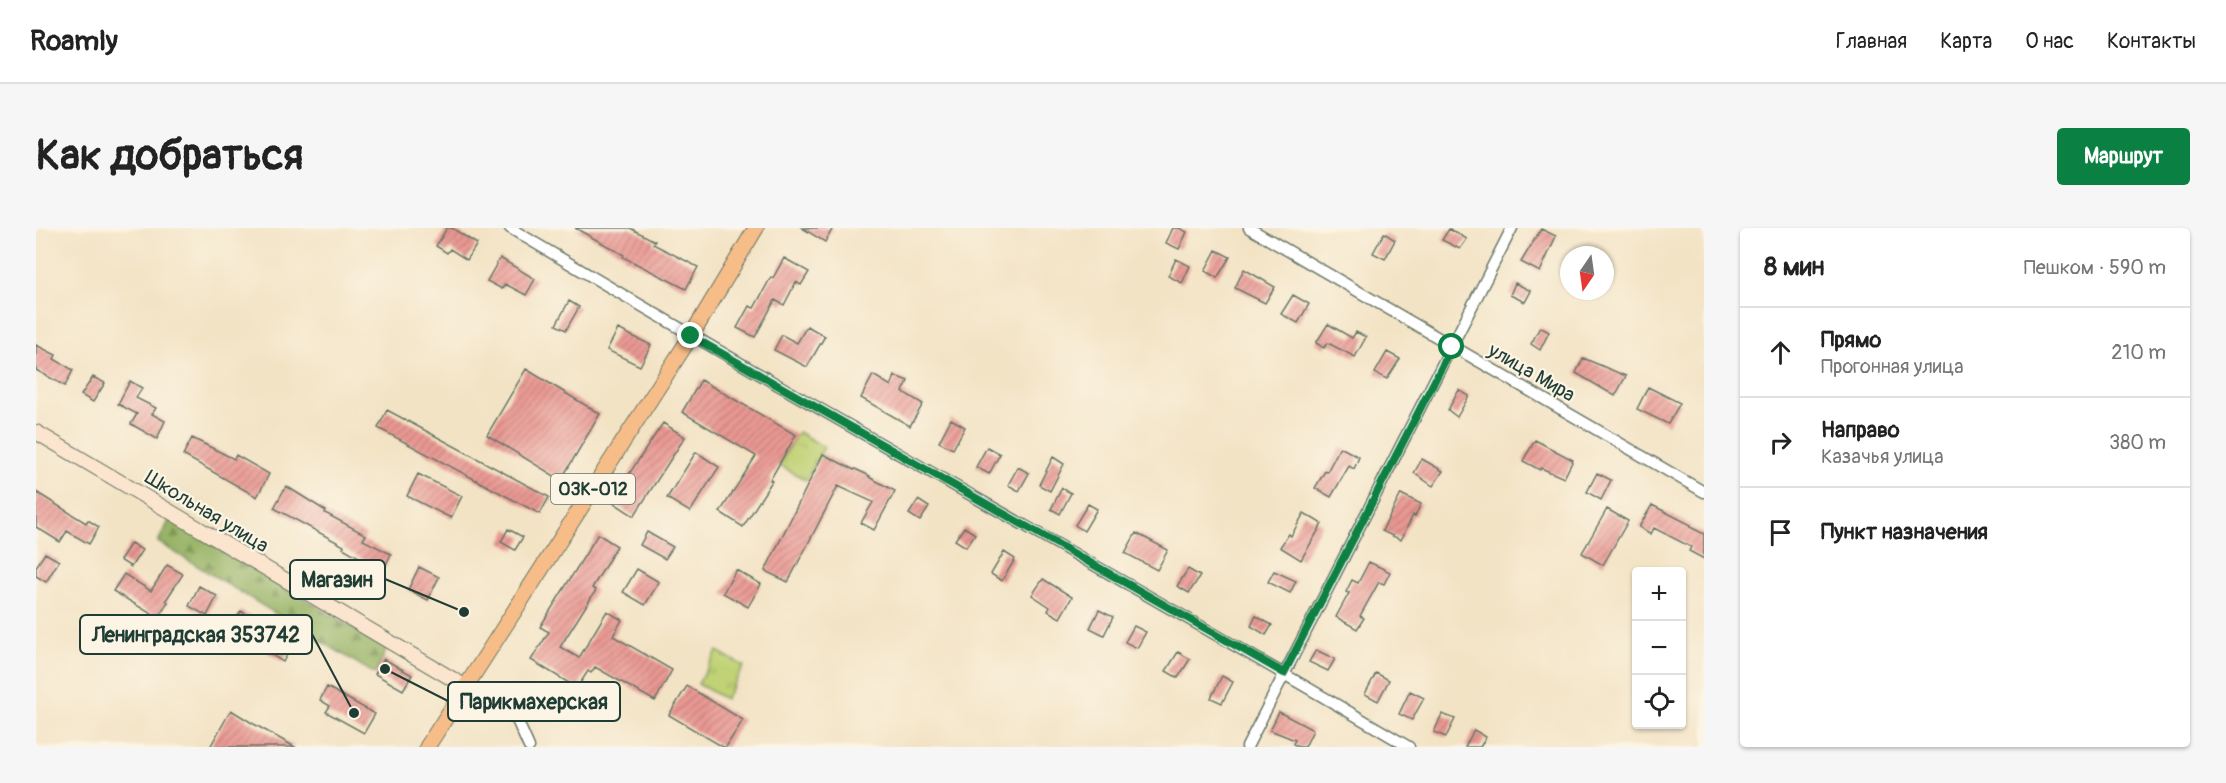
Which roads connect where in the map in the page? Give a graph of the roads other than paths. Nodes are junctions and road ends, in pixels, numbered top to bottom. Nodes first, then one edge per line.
1 (510, 228) edge
2 (756, 228) edge
3 (1249, 228) edge
4 (1512, 228) edge
5 (691, 336) junction
6 (1452, 347) junction
7 (36, 432) edge
8 (1704, 492) edge
9 (1284, 673) junction
10 (465, 687) junction
11 (427, 747) edge
12 (529, 747) edge
13 (1246, 747) edge
14 (1409, 747) edge

1 - 5 street
2 - 5 main road, 03К-012
3 - 6 street, улица Мира
4 - 6 street
5 - 9 street
5 - 10 main road, 03К-012
6 - 8 street, улица Мира
6 - 9 street
7 - 10 street, Школьная улица
9 - 13 street
9 - 14 street
10 - 11 main road, 03К-012
10 - 12 street, Школьная улица

